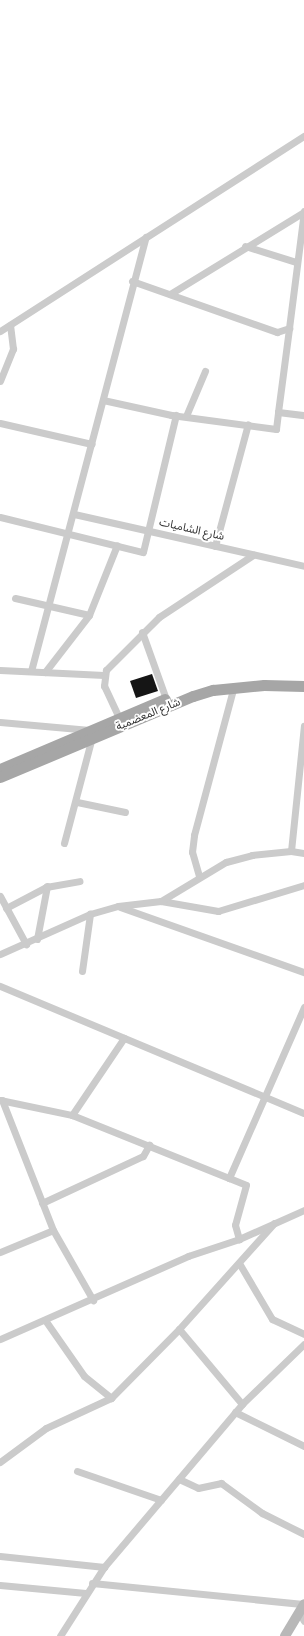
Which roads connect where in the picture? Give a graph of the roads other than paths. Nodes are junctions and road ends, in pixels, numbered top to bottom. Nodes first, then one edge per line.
1 (304, 136) edge
2 (303, 212) edge
3 (146, 237) junction
4 (245, 246) junction
5 (296, 262) junction
6 (132, 281) junction
7 (170, 294) junction
8 (10, 325) junction
9 (289, 328) junction
10 (0, 331) edge
11 (205, 371) dead end
12 (0, 381) edge
13 (103, 400) junction
14 (278, 412) junction
15 (176, 415) junction
16 (304, 415) edge
17 (186, 416) junction
18 (0, 423) edge
19 (248, 424) junction
20 (92, 444) junction
21 (74, 514) junction
22 (0, 517) edge
23 (150, 531) junction
24 (68, 533) junction
25 (117, 545) junction
26 (215, 546) junction
27 (253, 554) junction
28 (304, 566) edge
29 (15, 598) dead end
30 (47, 606) junction
31 (89, 615) junction
32 (142, 632) junction
33 (0, 670) edge
34 (32, 671) junction
35 (45, 672) junction
36 (104, 675) junction
37 (304, 680) edge
38 (304, 686) edge
39 (233, 689) junction
40 (166, 702) junction
41 (120, 721) junction
42 (0, 722) edge
43 (304, 726) edge
44 (91, 733) junction
45 (0, 769) edge
46 (302, 771) edge
47 (0, 777) edge
48 (77, 802) junction
49 (124, 812) dead end
50 (64, 843) dead end
51 (292, 851) junction
52 (304, 853) edge
53 (199, 876) junction
54 (79, 881) dead end
55 (304, 884) edge
56 (47, 886) junction
57 (0, 896) edge
58 (161, 901) junction
59 (118, 906) junction
60 (6, 908) junction
61 (90, 914) junction
62 (36, 939) junction
63 (26, 944) junction
64 (0, 954) edge
65 (82, 971) dead end
66 (304, 972) edge
67 (0, 986) edge
68 (304, 1007) edge
69 (124, 1038) junction
70 (265, 1098) junction
71 (1, 1100) edge
72 (304, 1113) edge
73 (72, 1115) junction
74 (149, 1145) junction
75 (229, 1178) junction
76 (42, 1203) junction
77 (304, 1209) edge
78 (274, 1223) junction
79 (53, 1230) junction
80 (239, 1239) junction
81 (0, 1252) edge
82 (239, 1263) junction
83 (93, 1300) junction
84 (45, 1320) junction
85 (179, 1329) junction
86 (304, 1334) edge
87 (0, 1339) edge
88 (304, 1344) edge
89 (111, 1398) junction
90 (242, 1404) junction
91 (235, 1412) junction
92 (304, 1446) edge
93 (0, 1462) edge
94 (77, 1471) dead end
95 (179, 1479) junction
96 (161, 1500) junction
97 (304, 1534) edge
98 (0, 1556) edge
99 (104, 1567) junction
100 (92, 1583) junction
101 (0, 1585) edge
102 (86, 1593) junction
103 (303, 1608) edge
104 (304, 1622) edge
105 (60, 1636) edge
106 (285, 1636) edge

1 - 3 street
2 - 4 street
2 - 5 street
3 - 6 street
3 - 8 street
4 - 5 street
4 - 7 street
5 - 9 street
6 - 7 street
6 - 13 street
7 - 9 street
8 - 10 street
8 - 12 street
9 - 14 street
11 - 17 street
13 - 15 street
13 - 20 street
14 - 16 street
14 - 19 street
15 - 17 street
15 - 23 street
17 - 19 street
18 - 20 street
19 - 26 street
20 - 21 street
21 - 23 street, شارع الشاميات
21 - 24 street
22 - 24 street
23 - 25 street
23 - 26 street, شارع الشاميات
24 - 25 street
24 - 30 street
25 - 31 street
26 - 27 street, شارع الشاميات
27 - 28 street, شارع الشاميات
27 - 32 street
29 - 30 street
30 - 31 street
30 - 34 street
31 - 35 street
32 - 36 street
32 - 40 street
33 - 34 street
34 - 35 street
35 - 36 street
36 - 41 street
37 - 40 main road, شارع المعضمية
38 - 39 main road, شارع المعضمية
39 - 40 main road, شارع المعضمية
39 - 53 street
40 - 41 main road, شارع المعضمية
41 - 44 main road, شارع المعضمية
42 - 44 street
43 - 46 street
44 - 45 main road, شارع المعضمية
44 - 47 main road, شارع المعضمية
44 - 48 street
46 - 51 street
48 - 49 street
48 - 50 street
51 - 52 street
51 - 53 street
53 - 58 street
54 - 56 street
55 - 58 street
56 - 60 street
56 - 62 street
57 - 60 street
58 - 59 street
59 - 61 street
59 - 66 street
60 - 63 street
61 - 62 street
61 - 65 street
62 - 63 street
63 - 64 street
67 - 69 street
68 - 70 street
69 - 70 street
69 - 73 street
70 - 72 street
70 - 75 street
71 - 73 street
71 - 76 street
73 - 74 street
74 - 75 street
74 - 76 street
75 - 80 street
76 - 79 street
77 - 78 street
78 - 80 street
78 - 82 street
79 - 81 street
79 - 83 street
80 - 83 street
82 - 85 street
82 - 86 street
83 - 84 street
84 - 87 street
84 - 89 street
85 - 89 street
85 - 90 street
88 - 90 street
89 - 93 street
90 - 91 street
91 - 92 street
91 - 95 street
94 - 96 street
95 - 96 street
95 - 97 street
96 - 99 street
98 - 99 street
99 - 100 street
100 - 102 street
100 - 103 street
101 - 102 street
102 - 105 street
103 - 104 street
103 - 106 main road

